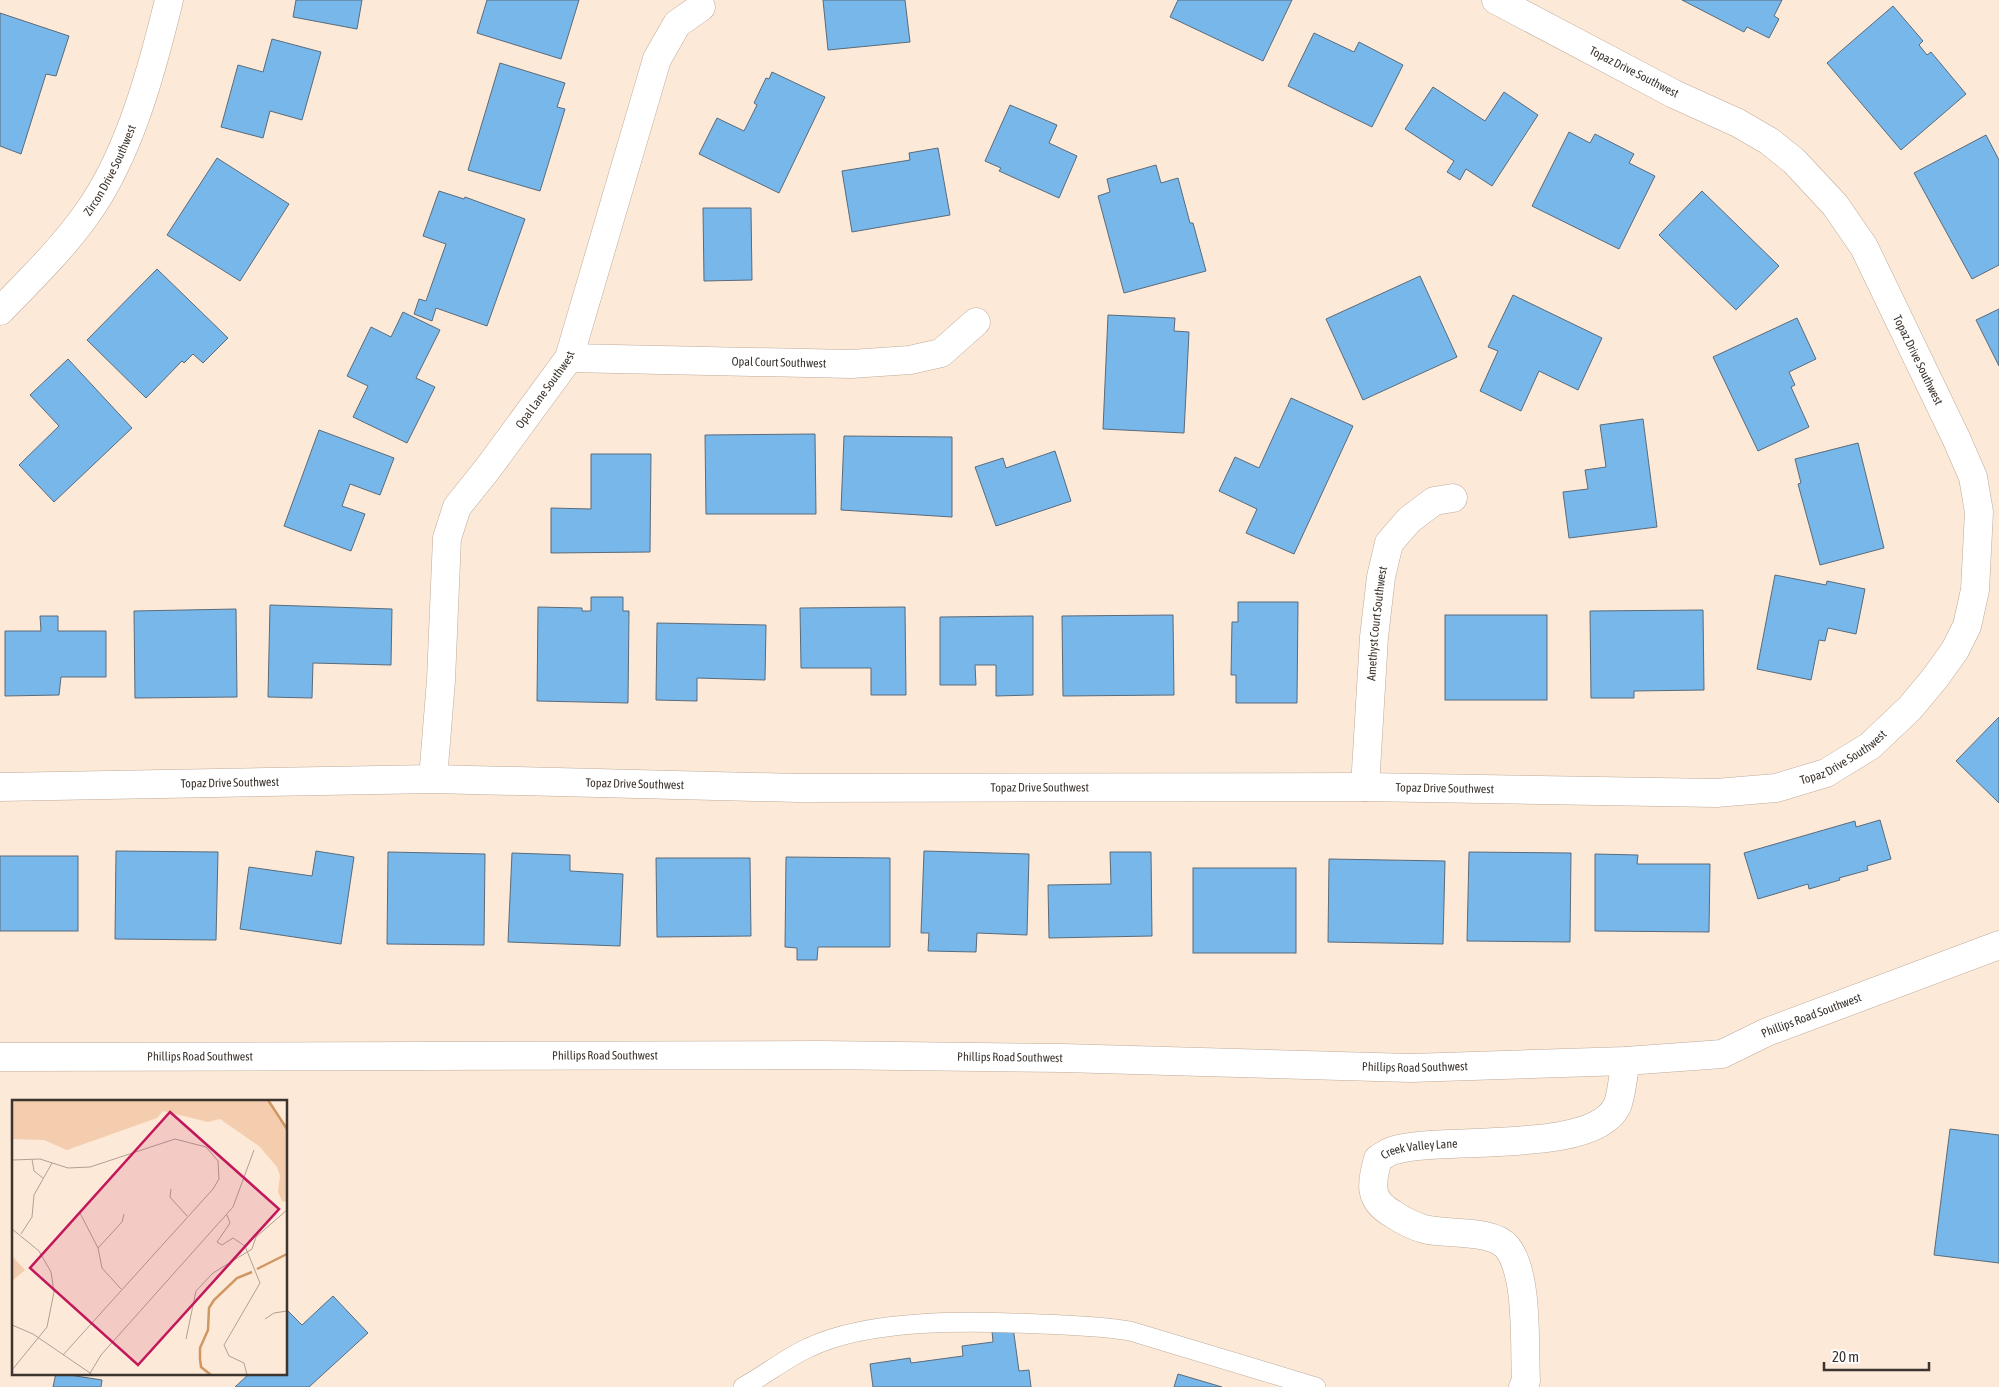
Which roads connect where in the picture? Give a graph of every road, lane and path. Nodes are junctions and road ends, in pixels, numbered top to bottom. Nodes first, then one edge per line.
1 (170, 0) edge
2 (1496, 0) edge
3 (701, 7) dead end
4 (0, 311) edge
5 (976, 322) dead end
6 (569, 358) junction
7 (1453, 498) dead end
8 (433, 779) junction
9 (0, 787) edge
10 (1365, 788) junction
11 (1999, 945) edge
12 (0, 1057) edge
13 (1626, 1061) junction
14 (743, 1387) edge
15 (1316, 1387) edge
16 (1523, 1387) edge

1 - 4 street, Zircon Drive Southwest
2 - 10 street, Topaz Drive Southwest
3 - 6 street, Opal Lane Southwest
5 - 6 street, Opal Court Southwest
6 - 8 street, Opal Lane Southwest
7 - 10 street, Amethyst Court Southwest
8 - 9 street, Topaz Drive Southwest
8 - 10 street, Topaz Drive Southwest
11 - 13 street, Phillips Road Southwest
12 - 13 street, Phillips Road Southwest
13 - 16 street, Creek Valley Lane
14 - 15 lane

